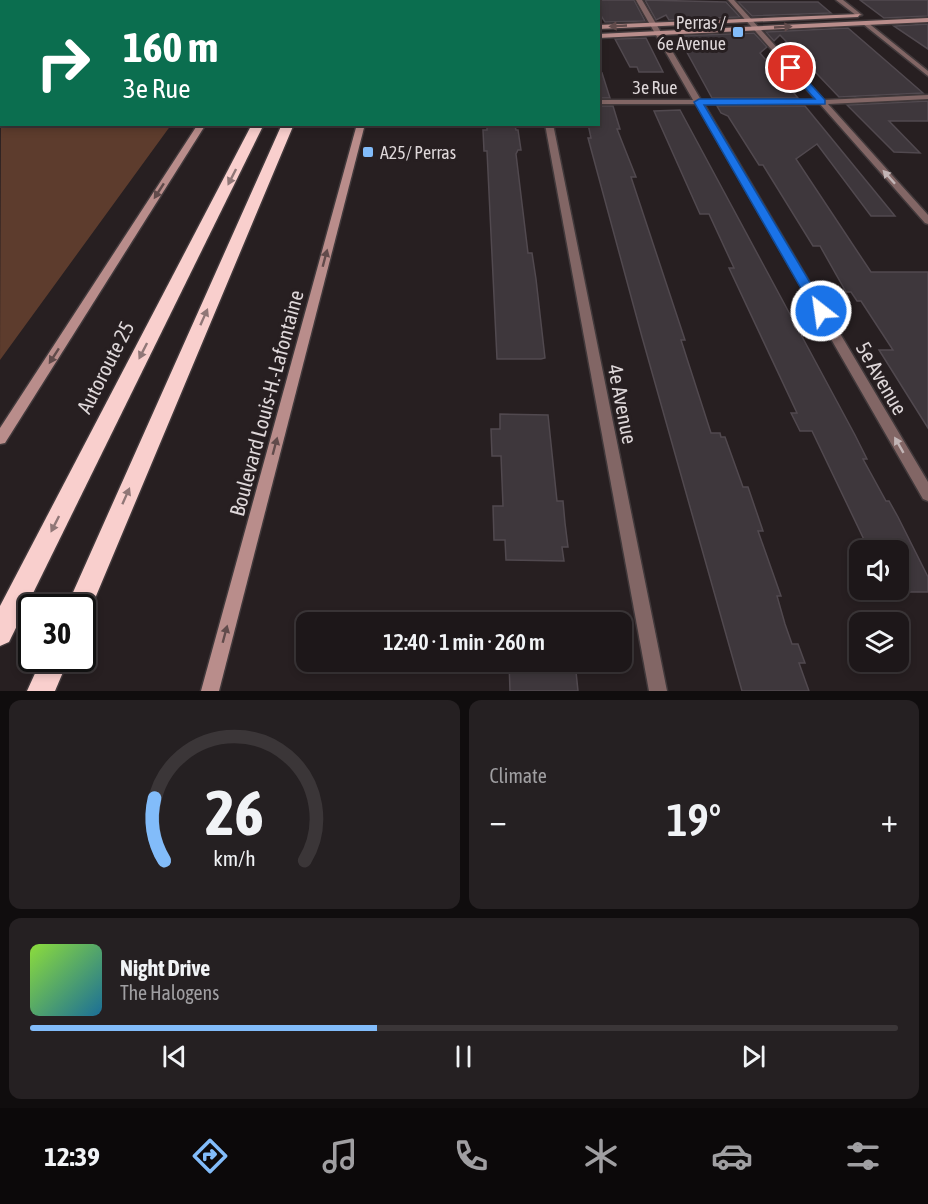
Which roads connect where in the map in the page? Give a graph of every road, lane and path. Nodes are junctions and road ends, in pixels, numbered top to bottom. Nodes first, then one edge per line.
1 (639, 0) edge
2 (731, 0) edge
3 (839, 0) edge
4 (870, 14) dead end
5 (859, 15) junction
6 (747, 19) junction
7 (928, 20) edge
8 (865, 23) junction
9 (653, 24) junction
10 (600, 27) edge
11 (757, 29) junction
12 (659, 34) junction
13 (600, 36) edge
14 (928, 74) edge
15 (928, 97) edge
16 (600, 102) edge
17 (699, 102) junction
18 (822, 102) junction
19 (201, 126) edge
20 (257, 126) edge
21 (287, 126) edge
22 (360, 126) edge
23 (549, 126) edge
24 (928, 221) edge
25 (0, 439) edge
26 (928, 495) edge
27 (84, 594) edge
28 (0, 633) edge
29 (50, 672) edge
30 (41, 691) edge
31 (210, 691) edge
32 (658, 691) edge

1 - 9 street, 5e Avenue
2 - 6 street
3 - 5 street
4 - 5 main road
5 - 6 main road
6 - 9 main road
6 - 11 street
7 - 8 main road
11 -> 8 main road
8 - 14 street
9 -> 10 main road
9 - 12 street, 5e Avenue
11 - 12 main road
11 - 18 street
12 - 13 main road
12 - 17 street, 5e Avenue
15 - 18 street, 3e Rue
16 - 17 street, 3e Rue
17 - 18 street, 3e Rue
26 -> 17 street, 5e Avenue
24 -> 18 street
19 -> 25 main road
20 -> 28 highway, Autoroute 25
27 -> 21 highway
31 -> 22 main road, Boulevard Louis-H.-Lafontaine
23 - 32 street, 4e Avenue
29 - 30 highway

